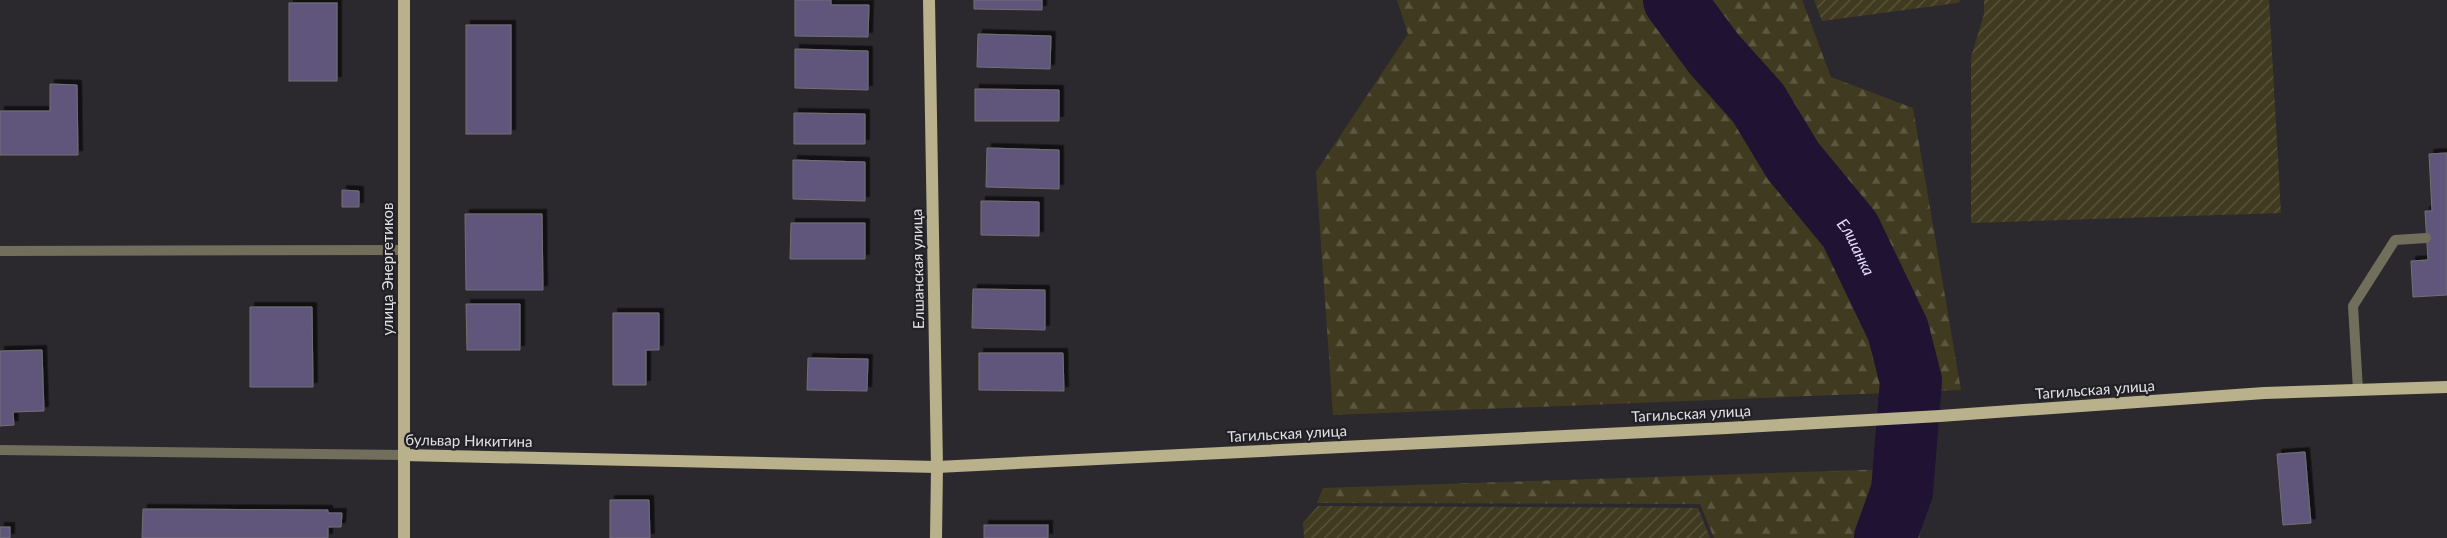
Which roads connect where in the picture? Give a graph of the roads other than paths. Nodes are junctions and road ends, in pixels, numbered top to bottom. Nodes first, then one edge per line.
1 (404, 0) edge
2 (929, 0) edge
3 (2426, 238) dead end
4 (404, 250) junction
5 (0, 251) edge
6 (2447, 386) edge
7 (2358, 390) junction
8 (0, 450) edge
9 (404, 455) junction
10 (937, 467) junction
11 (404, 538) edge
12 (936, 538) edge

1 - 4 main road, улица Энергетиков
2 - 10 main road, Елшанская улица
3 - 7 street
4 - 5 street
4 - 9 main road, улица Энергетиков
6 - 7 main road, Тагильская улица
7 - 10 main road, Тагильская улица
8 - 9 street, бульвар Никитина
9 - 10 main road, бульвар Никитина
9 - 11 main road, улица Энергетиков
10 - 12 main road, Елшанская улица

